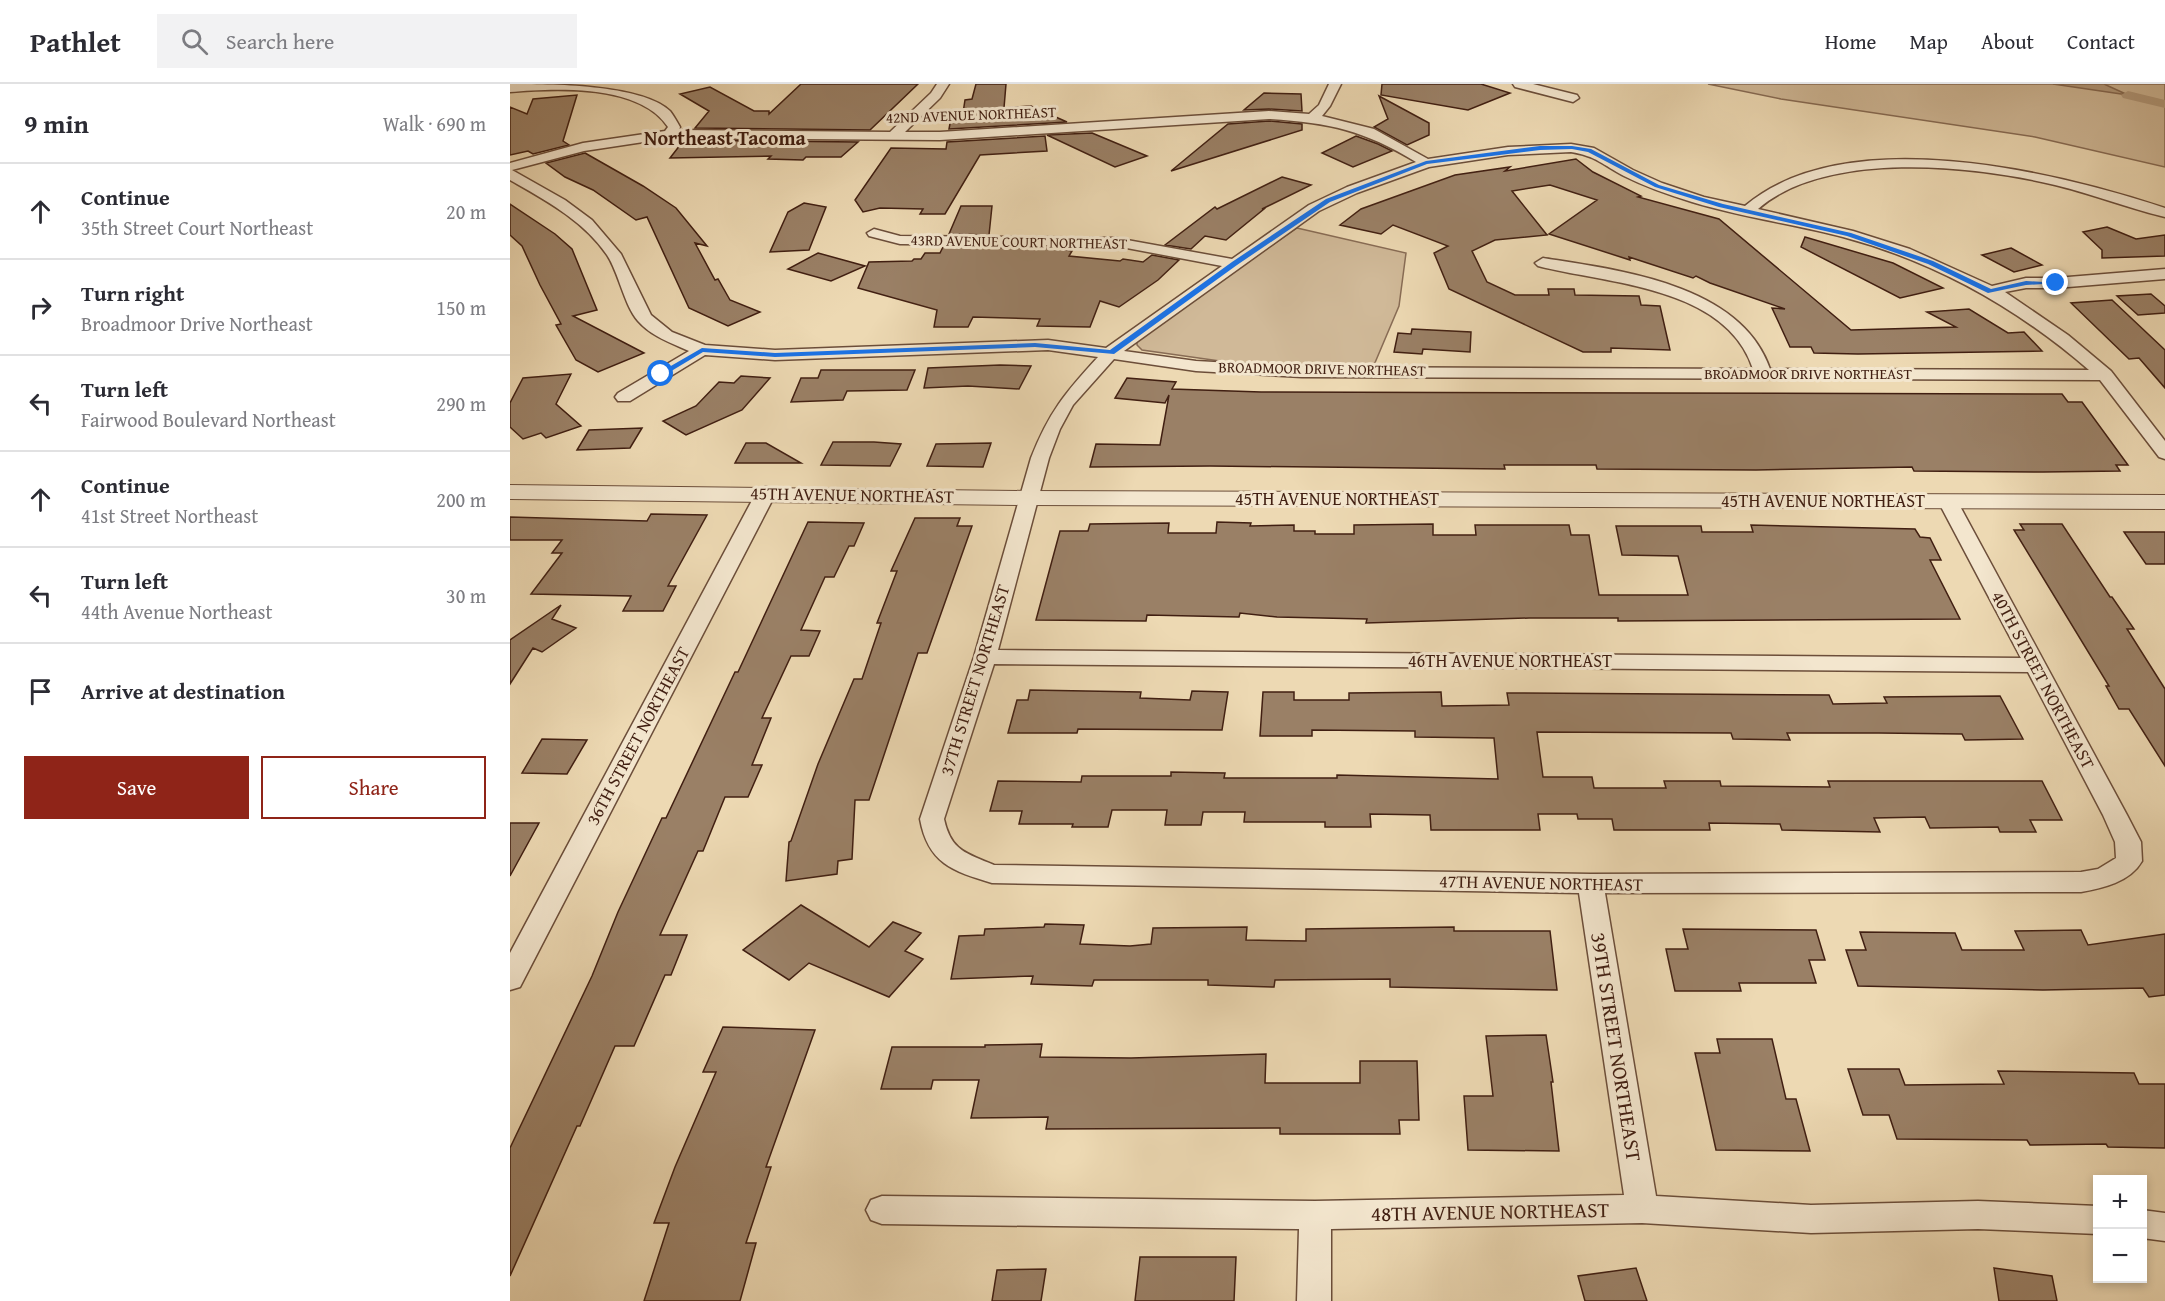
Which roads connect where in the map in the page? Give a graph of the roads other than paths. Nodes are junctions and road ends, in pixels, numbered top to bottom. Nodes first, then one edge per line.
1 (943, 84) edge
2 (1335, 84) edge
3 (1519, 84) edge
4 (510, 88) edge
5 (1573, 98) dead end
6 (1313, 118) junction
7 (670, 134) junction
8 (893, 136) junction
9 (1426, 163) junction
10 (510, 167) edge
11 (510, 174) edge
12 (1749, 210) junction
13 (2165, 213) edge
14 (874, 233) dead end
15 (1543, 263) dead end
16 (1235, 264) junction
17 (2165, 274) edge
18 (1997, 295) junction
19 (702, 350) junction
20 (1111, 352) junction
21 (1763, 374) junction
22 (2105, 375) junction
23 (624, 397) dead end
24 (2165, 453) edge
25 (510, 492) edge
26 (766, 493) junction
27 (1028, 498) junction
28 (1948, 501) junction
29 (2165, 502) edge
30 (985, 657) junction
31 (2035, 665) junction
32 (951, 857) joint
33 (2128, 861) joint
34 (1591, 884) junction
35 (510, 979) edge
36 (1642, 1209) junction
37 (882, 1210) dead end
38 (1315, 1215) junction
39 (2093, 1220) edge
40 (2147, 1225) edge
41 (2165, 1227) edge
42 (1314, 1301) edge

1 - 8 street
2 - 6 street
3 - 5 street
4 - 7 street
6 - 8 street, 42ND AVENUE NORTHEAST
6 - 9 street, 42ND AVENUE NORTHEAST
7 - 8 street, 42ND AVENUE NORTHEAST
7 - 10 street, 42ND AVENUE NORTHEAST
9 - 12 street, 37TH STREET NORTHEAST
9 - 16 street, 37TH STREET NORTHEAST
11 - 19 street, BROADMOOR DRIVE NORTHEAST
12 - 13 street
12 - 18 street
14 - 16 street, 43RD AVENUE COURT NORTHEAST
15 - 21 street
16 - 20 street, 37TH STREET NORTHEAST
17 - 18 street
18 - 22 street
19 - 20 street, BROADMOOR DRIVE NORTHEAST
19 - 23 street
20 - 21 street, BROADMOOR DRIVE NORTHEAST
20 - 27 street, 37TH STREET NORTHEAST
21 - 22 street, BROADMOOR DRIVE NORTHEAST
22 - 24 street
25 - 26 street, 45TH AVENUE NORTHEAST
26 - 27 street, 45TH AVENUE NORTHEAST
26 - 35 street, 36TH STREET NORTHEAST
27 - 28 street, 45TH AVENUE NORTHEAST
27 - 30 street, 37TH STREET NORTHEAST
28 - 29 street, 45TH AVENUE NORTHEAST
28 - 31 street, 40TH STREET NORTHEAST
30 - 31 street, 46TH AVENUE NORTHEAST
30 - 32 street, 37TH STREET NORTHEAST
31 - 33 street, 40TH STREET NORTHEAST
32 - 34 street, 47TH AVENUE NORTHEAST
33 - 34 street, 47TH AVENUE NORTHEAST
34 - 36 street, 39TH STREET NORTHEAST
36 - 38 street, 48TH AVENUE NORTHEAST
36 - 39 street, 48TH AVENUE NORTHEAST
37 - 38 street, 48TH AVENUE NORTHEAST
38 - 42 street
40 - 41 street

